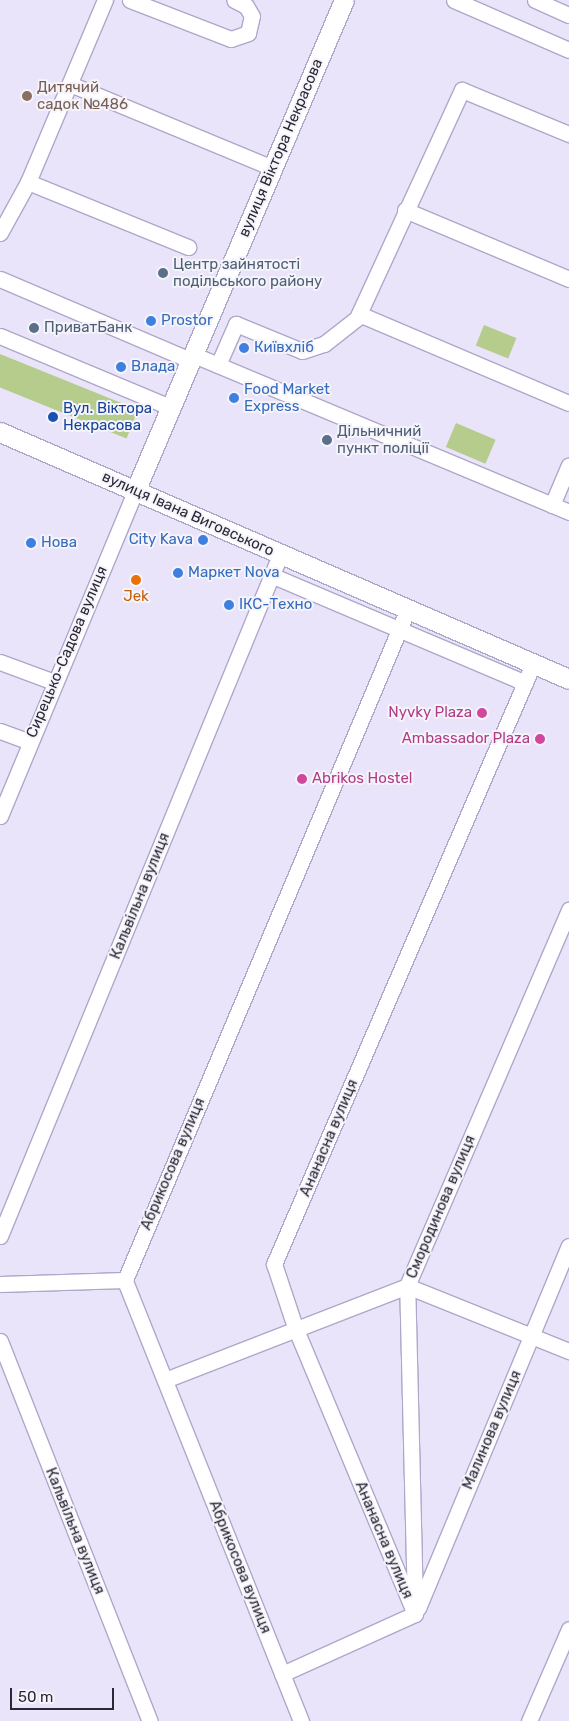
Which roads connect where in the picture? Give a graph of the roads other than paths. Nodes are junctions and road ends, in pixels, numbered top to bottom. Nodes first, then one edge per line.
1 (106, 0) edge
2 (130, 0) edge
3 (234, 0) edge
4 (344, 0) edge
5 (454, 0) edge
6 (534, 0) edge
7 (569, 15) edge
8 (569, 50) edge
9 (70, 84) junction
10 (569, 134) edge
11 (273, 168) junction
12 (28, 182) junction
13 (405, 210) junction
14 (4, 215) edge
15 (0, 233) edge
16 (188, 247) dead end
17 (0, 279) edge
18 (569, 279) edge
19 (360, 314) junction
20 (0, 336) edge
21 (193, 358) junction
22 (218, 365) junction
23 (569, 403) edge
24 (172, 408) junction
25 (0, 432) edge
26 (569, 465) edge
27 (136, 490) junction
28 (552, 505) junction
29 (569, 512) edge
30 (280, 555) junction
31 (271, 575) junction
32 (406, 611) junction
33 (399, 629) junction
34 (0, 662) edge
35 (533, 664) junction
36 (569, 679) edge
37 (54, 682) junction
38 (525, 683) junction
39 (0, 731) edge
40 (30, 742) junction
41 (0, 816) edge
42 (569, 909) edge
43 (0, 1236) edge
44 (569, 1246) edge
45 (125, 1280) junction
46 (0, 1284) edge
47 (407, 1286) junction
48 (295, 1327) junction
49 (531, 1335) junction
50 (0, 1341) edge
51 (569, 1351) edge
52 (165, 1380) junction
53 (415, 1614) junction
54 (569, 1628) edge
55 (282, 1674) junction
56 (150, 1721) edge
57 (301, 1721) edge
58 (529, 1721) edge

1 - 9 street
2 - 3 street
4 - 11 main road, вулиця Віктора Некрасова
5 - 8 street
6 - 7 street
9 - 11 street
9 - 12 street
10 - 13 street
11 - 21 main road, вулиця Віктора Некрасова
12 - 14 street
12 - 16 street
13 - 18 street
13 - 19 street
14 - 15 street
17 - 21 street
19 - 22 street
19 - 23 street
20 - 24 street
21 - 22 street
21 - 24 main road, вулиця Віктора Некрасова
22 - 28 street
24 - 27 main road, вулиця Віктора Некрасова
25 - 27 main road, вулиця Івана Виговського
26 - 28 street
27 - 30 main road, вулиця Івана Виговського
27 - 37 street, Сирецько-Садова вулиця
28 - 29 street
30 - 31 street, Кальвільна вулиця
30 - 32 main road, вулиця Івана Виговського
31 - 33 street
31 - 43 street, Кальвільна вулиця
32 - 33 street, Абрикосова вулиця
32 - 35 main road, вулиця Івана Виговського
33 - 38 street
33 - 45 street, Абрикосова вулиця
34 - 37 street
35 - 36 main road, вулиця Івана Виговського
35 - 38 street, Ананасна вулиця
37 - 40 street, Сирецько-Садова вулиця
38 - 48 street, Ананасна вулиця
39 - 40 street
40 - 41 street, Сирецько-Садова вулиця
42 - 47 street, Смородинова вулиця
44 - 49 street, Малинова вулиця
45 - 46 street
45 - 52 street, Абрикосова вулиця
47 - 48 street
47 - 49 street
47 - 53 street, Смородинова вулиця
48 - 52 street
48 - 53 street, Ананасна вулиця
49 - 51 street
49 - 53 street, Малинова вулиця
50 - 56 street, Кальвільна вулиця
52 - 55 street, Абрикосова вулиця
53 - 55 street
54 - 58 street
55 - 57 street, Абрикосова вулиця

